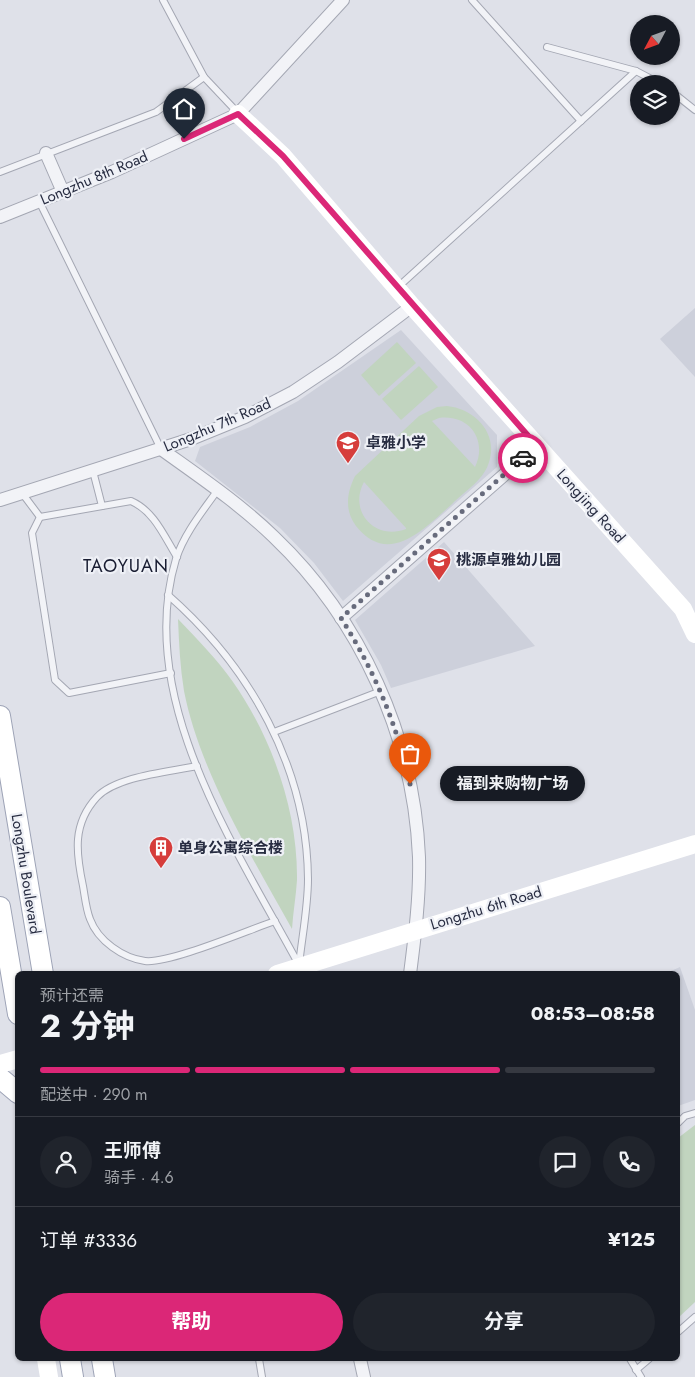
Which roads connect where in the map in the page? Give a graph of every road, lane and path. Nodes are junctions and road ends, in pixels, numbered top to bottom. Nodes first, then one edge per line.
1 (163, 0) edge
2 (342, 0) edge
3 (472, 0) edge
4 (548, 47) dead end
5 (636, 71) junction
6 (644, 75) edge
7 (204, 77) junction
8 (680, 98) edge
9 (695, 110) edge
10 (238, 114) junction
11 (581, 121) junction
12 (46, 153) junction
13 (0, 172) edge
14 (63, 192) junction
15 (39, 201) junction
16 (0, 217) edge
17 (397, 288) junction
18 (412, 306) junction
19 (537, 446) junction
20 (161, 449) junction
21 (93, 470) junction
22 (217, 491) junction
23 (22, 494) junction
24 (0, 500) edge
25 (102, 506) junction
26 (40, 517) junction
27 (177, 557) junction
28 (168, 595) junction
29 (341, 618) junction
30 (693, 623) edge
31 (171, 673) junction
32 (381, 691) junction
33 (0, 716) edge
34 (274, 732) junction
35 (197, 766) junction
36 (695, 844) edge
37 (0, 907) edge
38 (275, 921) junction
39 (416, 930) junction
40 (298, 970) edge
41 (43, 971) edge
42 (410, 971) edge
43 (15, 996) edge
44 (15, 1060) edge
45 (0, 1064) edge
46 (0, 1078) edge
47 (15, 1090) edge
48 (695, 1113) edge
49 (680, 1121) edge
50 (695, 1317) edge
51 (680, 1330) edge
52 (46, 1361) edge
53 (70, 1361) edge
54 (102, 1361) edge
55 (259, 1361) edge
56 (360, 1361) edge
57 (631, 1361) edge
58 (646, 1361) edge
59 (636, 1370) junction
60 (49, 1377) edge
61 (73, 1377) edge
62 (105, 1377) edge
63 (262, 1377) edge
64 (364, 1377) edge
65 (640, 1377) edge

1 - 7 lane
2 - 10 street, Longzhu 8th Road
3 - 11 lane
4 - 5 lane
5 - 6 lane
5 - 11 lane
7 - 10 lane
7 - 12 lane
8 - 9 lane
10 - 14 street, Longzhu 8th Road
10 - 17 street, Longjing Road
11 - 17 lane
12 - 13 lane
12 - 14 street
14 - 15 street, Longzhu 8th Road
15 - 16 street, Longzhu 8th Road
15 - 20 lane
17 - 18 street, Longjing Road
18 - 19 street, Longjing Road
18 - 20 street, Longzhu 7th Road
19 - 29 street
19 - 30 street, Longjing Road
20 - 21 street, Longzhu 7th Road
20 - 22 street
21 - 23 street, Longzhu 7th Road
21 - 25 lane
22 - 27 lane
22 - 29 street
23 - 24 street, Longzhu 7th Road
23 - 26 lane
25 - 26 lane
25 - 27 lane
26 - 31 lane
27 - 28 lane
28 - 31 lane
28 - 34 lane
29 - 32 street
31 - 35 lane
32 - 34 lane
32 - 39 street
33 - 41 main road, Longzhu Boulevard
34 - 40 lane
35 - 38 lane
35 - 38 lane
36 - 39 street, Longzhu 6th Road
37 - 43 main road, Longzhu Boulevard
38 - 40 lane
39 - 40 street, Longzhu 6th Road
39 - 42 street
44 - 45 street
46 - 47 main road
48 - 49 lane
50 - 51 lane
52 - 60 street
53 - 61 main road
54 - 62 main road
55 - 63 lane
56 - 64 street
57 - 59 lane
58 - 59 lane
59 - 65 lane

